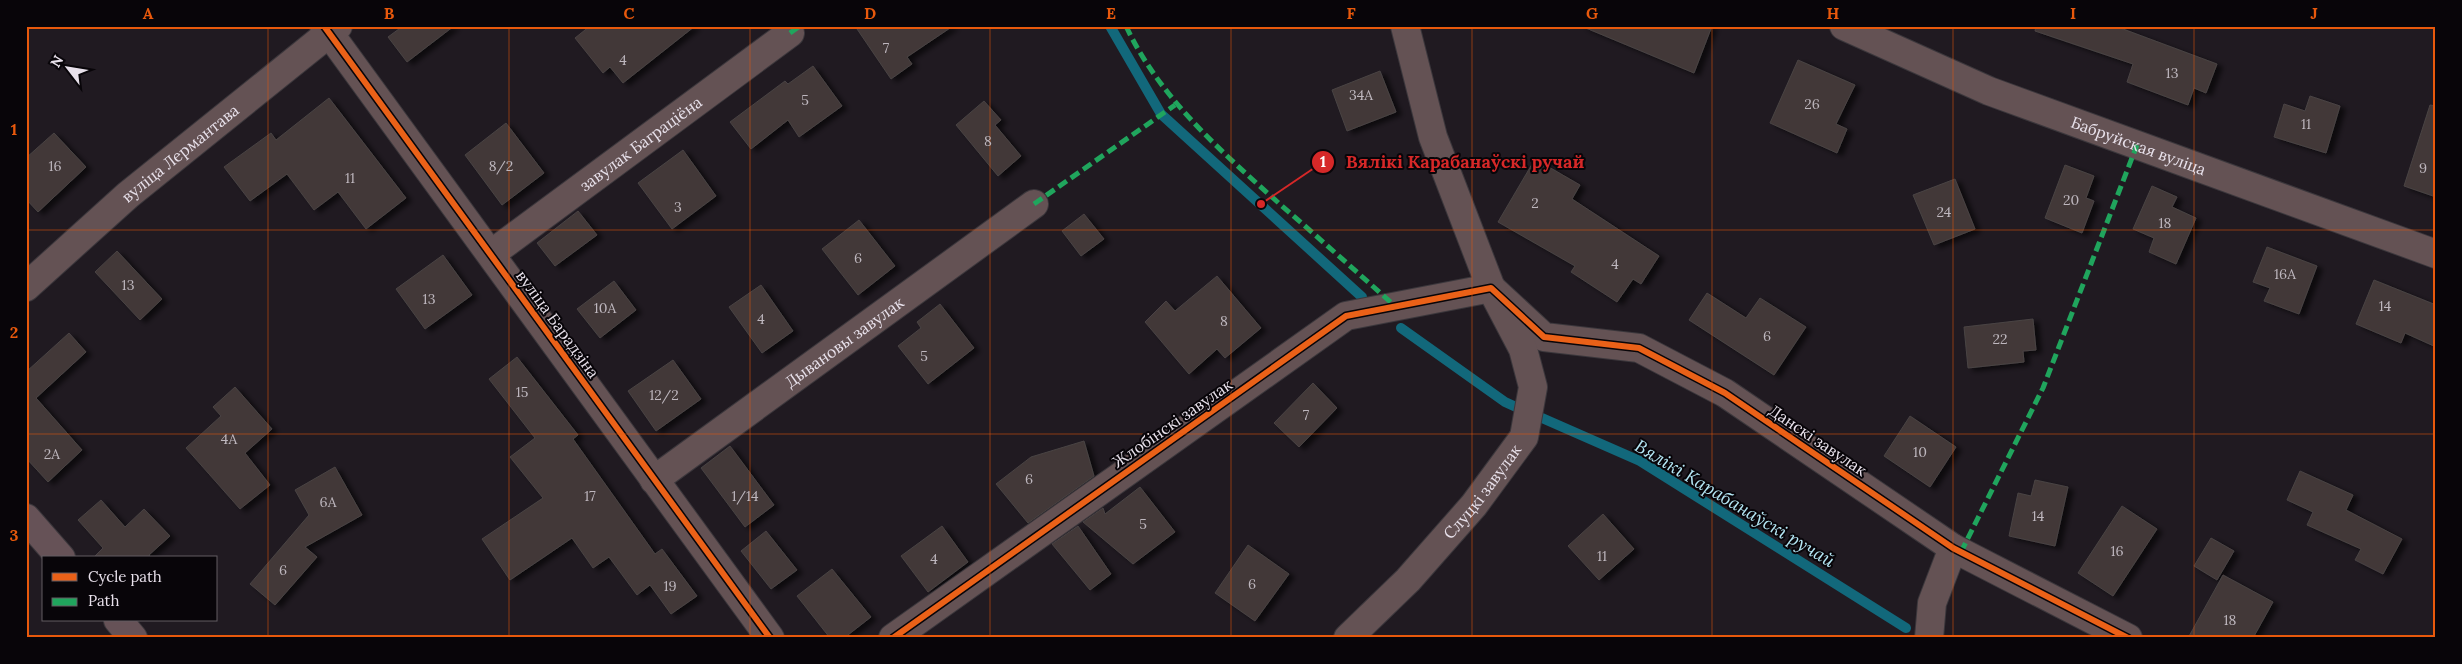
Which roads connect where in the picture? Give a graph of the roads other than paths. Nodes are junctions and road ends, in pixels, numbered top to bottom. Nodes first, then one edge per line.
1 (1405, 26) edge
2 (1844, 26) edge
3 (330, 28) edge
4 (790, 33) dead end
5 (1034, 204) dead end
6 (491, 254) junction
7 (2436, 254) edge
8 (26, 287) edge
9 (1491, 288) junction
10 (654, 480) junction
11 (26, 518) edge
12 (1953, 548) junction
13 (60, 556) edge
14 (120, 622) edge
15 (133, 638) edge
16 (770, 638) edge
17 (893, 638) edge
18 (1348, 638) edge
19 (1929, 638) edge
20 (2128, 638) edge

1 - 9 street
2 - 7 street, Бабруйская вуліца
3 - 6 street, вуліца Барадзіна
3 - 8 street, вуліца Лермантава
4 - 6 street, завулак Баграціёна
5 - 10 street, Дывановы завулак
6 - 10 street, вуліца Барадзіна
9 - 12 street, Данскі завулак
9 - 17 street, Жлобінскі завулак
9 - 18 street, Слуцкі завулак
10 - 16 street, вуліца Барадзіна
11 - 13 main road
12 - 19 street
12 - 20 street, Данскі завулак
14 - 15 main road

